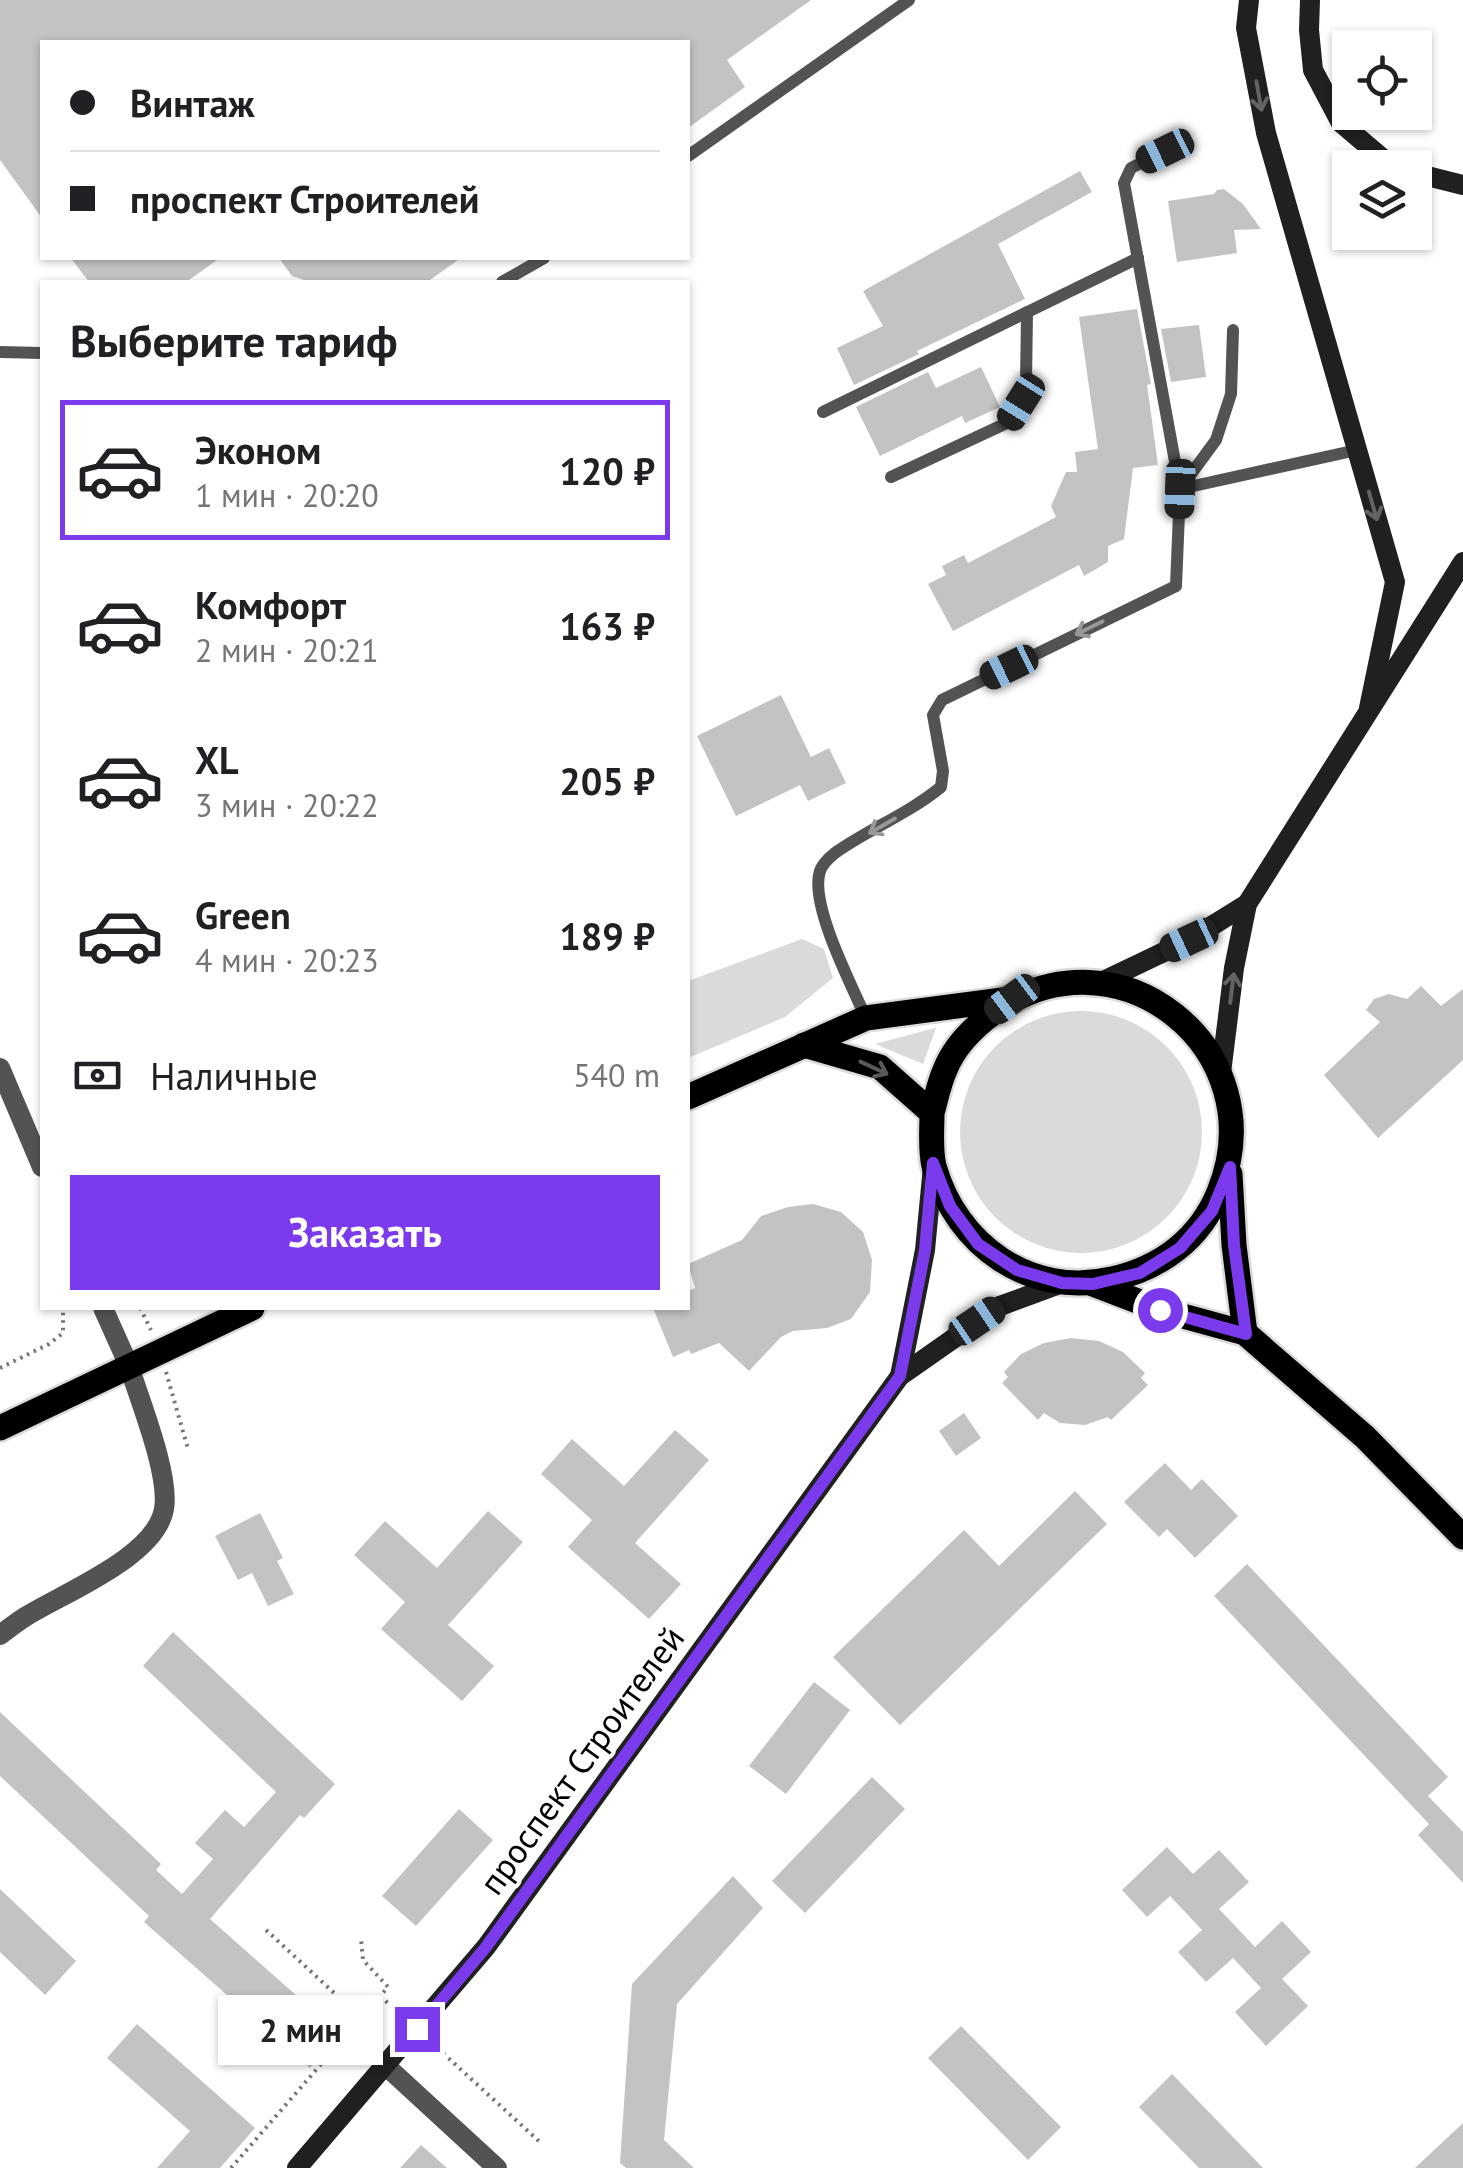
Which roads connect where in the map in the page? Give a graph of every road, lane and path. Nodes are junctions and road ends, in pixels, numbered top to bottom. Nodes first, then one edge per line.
1 (908, 0) edge
2 (1249, 0) edge
3 (1310, 0) edge
4 (1373, 150) edge
5 (1165, 151) dead end
6 (690, 155) edge
7 (1432, 178) edge
8 (1463, 185) edge
9 (1138, 258) junction
10 (540, 260) edge
11 (506, 280) edge
12 (1027, 312) junction
13 (1233, 330) dead end
14 (0, 352) edge
15 (40, 352) edge
16 (824, 412) dead end
17 (1357, 450) junction
18 (891, 478) dead end
19 (1180, 489) junction
20 (1463, 562) edge
21 (1370, 708) junction
22 (1247, 904) junction
23 (1099, 983) junction
24 (1012, 999) junction
25 (866, 1018) junction
26 (804, 1045) junction
27 (0, 1068) edge
28 (1221, 1073) junction
29 (690, 1096) edge
30 (932, 1113) junction
31 (40, 1162) edge
32 (933, 1163) junction
33 (1230, 1167) junction
34 (1062, 1283) junction
35 (1093, 1284) junction
36 (63, 1310) edge
37 (105, 1310) edge
38 (141, 1310) edge
39 (248, 1310) edge
40 (1246, 1334) junction
41 (161, 1352) junction
42 (129, 1366) junction
43 (0, 1368) edge
44 (900, 1376) junction
45 (0, 1428) edge
46 (188, 1449) dead end
47 (1463, 1537) edge
48 (0, 1635) edge
49 (266, 1930) dead end
50 (362, 1940) dead end
51 (380, 1996) junction
52 (360, 2016) junction
53 (417, 2029) junction
54 (386, 2066) junction
55 (542, 2144) dead end
56 (231, 2168) edge
57 (297, 2168) edge
58 (497, 2168) edge

1 - 6 lane
2 -> 17 main road
3 - 4 main road
5 - 9 lane
7 - 8 main road
9 - 12 lane
9 - 19 lane
10 - 11 lane
12 - 16 lane
12 - 18 lane
13 - 19 lane
14 - 15 lane
17 - 19 lane
17 -> 21 main road
19 -> 25 lane
20 - 21 main road
21 - 22 main road
22 - 23 main road
28 -> 22 main road
23 - 24 main road
23 - 28 main road
24 - 25 main road
24 - 30 main road
25 - 26 main road
26 - 29 main road
26 -> 30 main road
27 - 31 street
28 - 33 main road
30 - 32 main road
32 - 34 main road
32 - 44 main road
33 - 35 main road
33 - 40 main road
34 - 35 main road
34 - 44 main road
35 - 40 main road
36 - 43 path
37 - 42 street
38 - 41 path
39 - 41 main road
40 - 47 main road
41 - 42 main road
41 - 46 path
42 - 45 main road
42 - 48 street
44 - 53 main road, проспект Строителей
49 - 52 path
50 - 51 path
51 - 52 path
51 - 53 path
52 - 56 path
53 - 54 main road, проспект Строителей
53 - 55 path
54 - 57 main road, проспект Строителей
54 - 58 street

